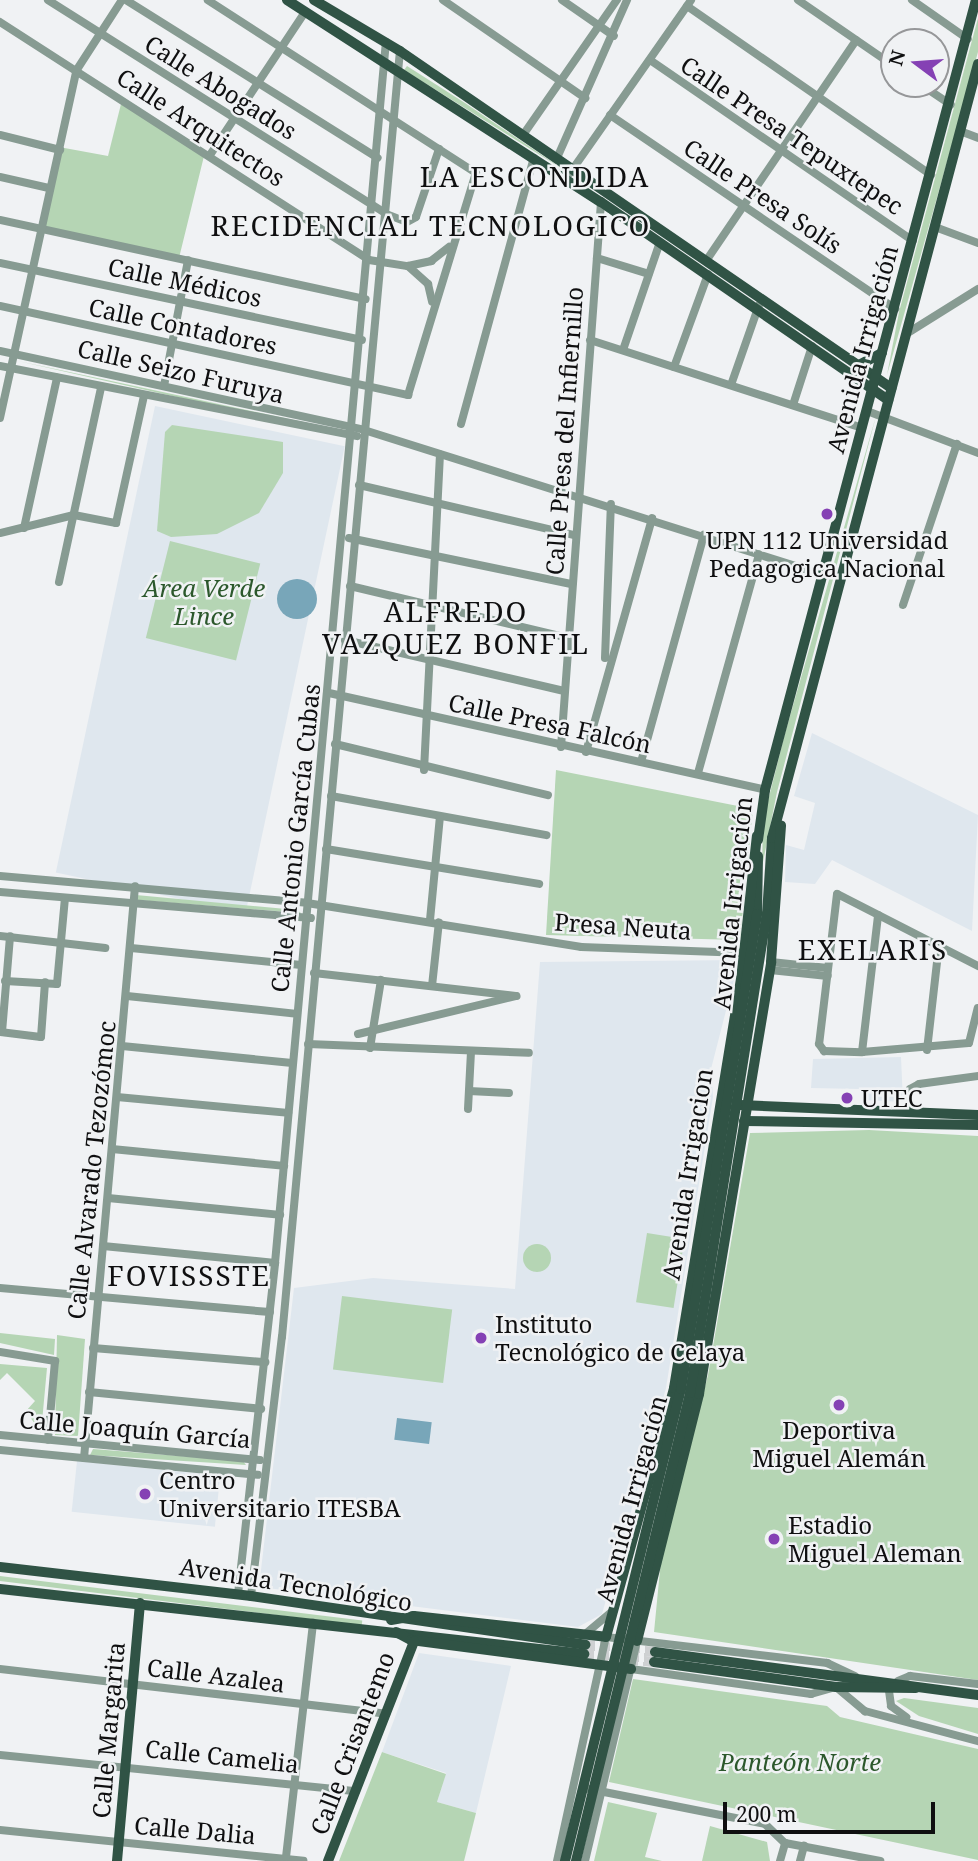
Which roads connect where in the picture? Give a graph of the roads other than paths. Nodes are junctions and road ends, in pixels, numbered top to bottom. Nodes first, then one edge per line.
1 (48, 0) edge
2 (124, 0) edge
3 (208, 0) edge
4 (287, 0) edge
5 (313, 0) edge
6 (443, 0) edge
7 (562, 0) edge
8 (618, 0) edge
9 (627, 0) edge
10 (798, 0) edge
11 (912, 0) edge
12 (976, 0) edge
13 (332, 3) edge
14 (689, 3) edge
15 (305, 12) junction
16 (0, 22) edge
17 (598, 25) junction
18 (100, 33) junction
19 (614, 36) junction
20 (968, 38) junction
21 (856, 40) junction
22 (386, 42) junction
23 (282, 47) junction
24 (400, 51) junction
25 (880, 56) edge
26 (650, 60) junction
27 (385, 61) junction
28 (978, 64) edge
29 (76, 71) junction
30 (399, 71) junction
31 (561, 80) junction
32 (258, 83) junction
33 (818, 96) junction
34 (585, 98) junction
35 (941, 98) edge
36 (951, 105) junction
37 (381, 111) junction
38 (610, 115) junction
39 (234, 118) junction
40 (395, 120) junction
41 (960, 131) junction
42 (0, 135) edge
43 (523, 135) junction
44 (978, 138) edge
45 (439, 149) junction
46 (60, 150) junction
47 (781, 150) junction
48 (210, 155) junction
49 (378, 158) junction
50 (534, 158) junction
51 (557, 158) junction
52 (570, 174) junction
53 (931, 175) junction
54 (0, 177) edge
55 (49, 188) junction
56 (601, 202) junction
57 (742, 205) junction
58 (374, 207) junction
59 (386, 214) junction
60 (0, 220) edge
61 (934, 227) junction
62 (41, 230) junction
63 (913, 241) junction
64 (660, 242) junction
65 (978, 243) edge
66 (452, 244) junction
67 (597, 258) junction
68 (188, 260) junction
69 (369, 260) junction
70 (706, 261) junction
71 (382, 262) junction
72 (0, 263) edge
73 (408, 266) junction
74 (32, 270) junction
75 (649, 274) junction
76 (708, 274) junction
77 (978, 289) edge
78 (366, 299) junction
79 (180, 301) junction
80 (760, 303) junction
81 (0, 306) edge
82 (432, 307) junction
83 (895, 309) junction
84 (23, 311) junction
85 (906, 334) junction
86 (362, 340) junction
87 (590, 340) junction
88 (172, 344) junction
89 (812, 346) junction
90 (623, 350) junction
91 (0, 351) edge
92 (882, 353) junction
93 (13, 354) junction
94 (859, 365) junction
95 (0, 366) edge
96 (674, 367) junction
97 (10, 368) junction
98 (876, 377) junction
99 (57, 378) junction
100 (359, 384) junction
101 (731, 385) junction
102 (164, 386) junction
103 (369, 386) junction
104 (102, 387) junction
105 (891, 388) junction
106 (873, 389) junction
107 (144, 396) junction
108 (888, 400) junction
109 (793, 405) junction
110 (867, 411) junction
111 (884, 415) junction
112 (0, 418) edge
113 (461, 424) dead end
114 (862, 428) junction
115 (359, 433) junction
116 (957, 444) junction
117 (978, 453) edge
118 (440, 454) junction
119 (359, 485) junction
120 (578, 493) junction
121 (437, 503) junction
122 (611, 505) junction
123 (74, 515) junction
124 (652, 518) junction
125 (24, 528) junction
126 (0, 533) edge
127 (574, 535) junction
128 (704, 535) junction
129 (344, 537) junction
130 (354, 539) junction
131 (759, 554) junction
132 (434, 556) junction
133 (823, 575) junction
134 (59, 582) dead end
135 (572, 584) junction
136 (350, 586) junction
137 (432, 602) junction
138 (903, 605) dead end
139 (568, 638) junction
140 (345, 640) junction
141 (428, 657) junction
142 (605, 672) junction
143 (564, 691) junction
144 (329, 693) junction
145 (341, 695) junction
146 (425, 717) junction
147 (335, 744) junction
148 (561, 747) junction
149 (586, 752) junction
150 (641, 762) junction
151 (424, 770) junction
152 (698, 774) junction
153 (786, 788) junction
154 (765, 790) junction
155 (548, 795) dead end
156 (331, 796) junction
157 (440, 817) junction
158 (546, 835) dead end
159 (757, 836) junction
160 (326, 849) junction
161 (436, 867) junction
162 (0, 877) edge
163 (539, 884) dead end
164 (135, 886) junction
165 (0, 892) edge
166 (65, 898) junction
167 (307, 903) junction
168 (135, 904) junction
169 (320, 905) junction
170 (762, 914) junction
171 (878, 915) junction
172 (306, 918) junction
173 (319, 919) junction
174 (435, 921) junction
175 (0, 936) edge
176 (10, 936) junction
177 (61, 942) junction
178 (939, 945) junction
179 (104, 948) dead end
180 (131, 948) junction
181 (744, 953) junction
182 (301, 965) junction
183 (770, 966) junction
184 (978, 966) edge
185 (828, 972) junction
186 (314, 973) junction
187 (381, 980) junction
188 (5, 981) junction
189 (45, 982) junction
190 (432, 986) junction
191 (127, 996) junction
192 (978, 1008) edge
193 (297, 1014) junction
194 (374, 1030) junction
195 (1, 1032) edge
196 (358, 1034) dead end
197 (308, 1044) junction
198 (122, 1046) junction
199 (370, 1048) junction
200 (927, 1050) junction
201 (471, 1051) junction
202 (862, 1052) junction
203 (529, 1053) dead end
204 (292, 1063) junction
205 (727, 1064) junction
206 (978, 1076) edge
207 (751, 1077) junction
208 (469, 1091) junction
209 (509, 1093) dead end
210 (117, 1097) junction
211 (720, 1104) junction
212 (746, 1105) junction
213 (468, 1109) dead end
214 (907, 1111) junction
215 (288, 1113) junction
216 (978, 1115) edge
217 (744, 1121) junction
218 (978, 1127) edge
219 (112, 1149) junction
220 (284, 1166) junction
221 (108, 1198) junction
222 (702, 1208) junction
223 (279, 1214) junction
224 (729, 1214) junction
225 (103, 1246) junction
226 (695, 1255) junction
227 (722, 1258) junction
228 (275, 1263) junction
229 (0, 1289) edge
230 (98, 1296) junction
231 (270, 1312) junction
232 (268, 1336) junction
233 (282, 1337) junction
234 (93, 1348) junction
235 (0, 1352) edge
236 (265, 1362) junction
237 (89, 1392) junction
238 (261, 1409) junction
239 (0, 1435) edge
240 (48, 1440) junction
241 (85, 1444) junction
242 (0, 1450) edge
243 (84, 1458) junction
244 (255, 1460) junction
245 (266, 1460) junction
246 (253, 1475) junction
247 (265, 1475) junction
248 (639, 1513) junction
249 (248, 1515) junction
250 (260, 1517) junction
251 (664, 1527) junction
252 (625, 1562) junction
253 (0, 1567) edge
254 (654, 1569) junction
255 (0, 1589) edge
256 (238, 1594) junction
257 (251, 1596) junction
258 (140, 1603) junction
259 (613, 1610) junction
260 (313, 1623) junction
261 (391, 1625) junction
262 (606, 1637) junction
263 (414, 1641) junction
264 (637, 1641) junction
265 (584, 1645) junction
266 (600, 1665) junction
267 (0, 1668) edge
268 (631, 1670) junction
269 (855, 1676) junction
270 (898, 1681) junction
271 (133, 1684) junction
272 (978, 1684) edge
273 (835, 1687) junction
274 (916, 1688) junction
275 (889, 1691) junction
276 (978, 1695) edge
277 (303, 1704) junction
278 (386, 1714) junction
279 (915, 1723) junction
280 (978, 1741) edge
281 (0, 1755) edge
282 (126, 1765) junction
283 (576, 1779) junction
284 (294, 1782) junction
285 (602, 1789) junction
286 (356, 1791) junction
287 (0, 1830) edge
288 (119, 1843) junction
289 (785, 1843) junction
290 (804, 1846) junction
291 (286, 1857) junction
292 (117, 1861) edge
293 (303, 1861) edge
294 (328, 1861) edge
295 (557, 1861) edge
296 (565, 1861) edge
297 (576, 1861) edge
298 (585, 1861) edge
299 (780, 1861) edge
300 (800, 1861) edge
301 (880, 1861) edge

1 - 18 street, Calle Abogados
2 - 18 street
2 - 32 street
3 - 23 street
4 - 15 main road
5 - 13 main road
6 - 31 street
7 - 17 street
8 - 17 street
9 - 19 street
10 - 21 street
11 - 20 street
12 - 20 main road, Avenida Irrigación
13 - 22 main road
14 - 26 street
14 - 33 street
15 - 23 street
15 - 27 main road
16 - 29 street, Calle Arquitectos
17 - 19 street
17 - 31 street
18 - 29 street
18 - 39 street, Calle Abogados
19 - 34 street
20 - 36 main road, Avenida Irrigación
21 - 25 street
21 - 33 street
22 - 24 main road
22 - 27 street, Calle Antonio García Cubas
23 - 32 street
23 - 37 street
24 - 30 street, Calle Antonio García Cubas
24 - 43 main road
26 - 38 street
26 - 47 street, Calle Presa Tepuxtepec
27 - 30 main road
27 - 37 street, Calle Antonio García Cubas
28 - 41 main road, Avenida Irrigación
29 - 46 street
29 - 48 street, Calle Arquitectos
30 - 40 street, Calle Antonio García Cubas
30 - 50 main road
31 - 34 street
31 - 43 street
32 - 39 street
32 - 49 street
33 - 47 street
33 - 53 street
34 - 51 street
35 - 36 street
36 - 53 main road, Avenida Irrigación
37 - 40 street
37 - 49 street, Calle Antonio García Cubas
38 - 52 street
38 - 57 street, Calle Presa Solís
39 - 48 street
39 - 58 street, Calle Abogados
40 - 45 street
40 - 59 street, Calle Antonio García Cubas
41 - 44 street
41 - 61 main road, Avenida Irrigación
42 - 46 street
43 - 51 main road
45 - 59 street
45 - 66 street
46 - 55 street
47 - 57 street
47 - 63 street, Calle Presa Tepuxtepec
48 - 69 street, Calle Arquitectos
49 - 58 street, Calle Antonio García Cubas
50 - 52 main road
50 - 113 street
51 - 52 main road
52 - 56 main road
52 - 70 main road
53 - 63 main road, Avenida Irrigación
54 - 55 street
55 - 62 street
56 - 64 main road
56 - 67 street, Calle Presa del Infiernillo
57 - 70 street
57 - 83 street, Calle Presa Solís
58 - 59 street, Calle Abogados
58 - 69 street, Calle Antonio García Cubas
59 - 71 street, Calle Antonio García Cubas
60 - 62 street
61 - 65 street
61 - 85 main road, Avenida Irrigación
62 - 68 street
62 - 74 street
63 - 83 main road, Avenida Irrigación
64 - 75 street
64 - 76 main road
66 - 73 street
66 - 82 street
67 - 75 street
67 - 87 street, Calle Presa del Infiernillo
68 - 78 street
68 - 79 street
69 - 71 street, Calle Arquitectos
69 - 78 street, Calle Antonio García Cubas
70 - 80 main road
71 - 73 street, Calle Arquitectos
71 - 103 street, Calle Antonio García Cubas
72 - 74 street, Calle Médicos
73 - 82 street
74 - 79 street, Calle Médicos
74 - 84 street
75 - 90 street
76 - 80 main road
76 - 96 street
77 - 85 street
78 - 86 street, Calle Antonio García Cubas
79 - 86 street, Calle Médicos
79 - 88 street
80 - 89 main road
80 - 94 main road
80 - 101 street
81 - 84 street, Calle Contadores
82 - 103 street, Calle Contadores
83 - 92 main road, Avenida Irrigación
84 - 88 street, Calle Contadores
84 - 93 street
85 - 105 main road, Avenida Irrigación
86 - 100 street, Calle Antonio García Cubas
87 - 90 street
87 - 120 street, Calle Presa del Infiernillo
88 - 100 street, Calle Contadores
88 - 102 street
89 - 106 main road
89 - 109 street
90 - 96 street
91 - 93 street, Calle Seizo Furuya
92 - 94 main road
92 - 98 main road, Avenida Irrigación
93 - 97 street
93 - 102 street, Calle Seizo Furuya
94 - 98 main road
95 - 97 street, Calle Seizo Furuya
96 - 101 street
97 - 99 street, Calle Seizo Furuya
97 - 112 street
98 - 105 main road
98 - 106 main road, Avenida Irrigación
99 - 104 street, Calle Seizo Furuya
99 - 125 street
100 - 103 street, Calle Contadores
100 - 115 street, Calle Antonio García Cubas
101 - 109 street
102 - 115 street, Calle Seizo Furuya
103 - 115 street, Calle Antonio García Cubas
104 - 107 street, Calle Seizo Furuya
104 - 123 street
105 - 108 main road, Avenida Irrigación
106 - 108 main road
106 - 110 main road, Avenida Irrigación
107 - 115 street, Calle Seizo Furuya
107 - 123 street
108 - 111 main road, Avenida Irrigación
109 - 114 street
110 - 111 street
110 - 114 main road, Avenida Irrigación
111 - 116 street
111 - 153 main road, Avenida Irrigación
114 - 133 main road, Avenida Irrigación
115 - 118 street
115 - 119 street, Calle Antonio García Cubas
115 - 129 street, Calle Antonio García Cubas
116 - 117 street
116 - 138 street
118 - 120 street
118 - 121 street
119 - 121 street
119 - 130 street, Calle Antonio García Cubas
120 - 122 street
120 - 127 street, Calle Presa del Infiernillo
121 - 127 street
121 - 132 street
122 - 124 street
122 - 142 street
123 - 125 street
123 - 134 street
124 - 128 street
124 - 142 street
125 - 126 street
127 - 135 street, Calle Presa del Infiernillo
128 - 131 street
128 - 150 street
129 - 130 street
129 - 144 street, Calle Antonio García Cubas
130 - 132 street
130 - 136 street, Calle Antonio García Cubas
131 - 133 street
131 - 152 street
132 - 135 street
132 - 137 street
133 - 154 main road, Avenida Irrigación
135 - 139 street, Calle Presa del Infiernillo
136 - 137 street
136 - 140 street, Calle Antonio García Cubas
137 - 139 street
137 - 141 street
139 - 143 street, Calle Presa del Infiernillo
140 - 141 street
140 - 145 street, Calle Antonio García Cubas
141 - 143 street
141 - 146 street
142 - 149 street
143 - 148 street, Calle Presa del Infiernillo
144 - 145 street, Calle Presa Falcón
144 - 167 street, Calle Antonio García Cubas
145 - 146 street, Calle Presa Falcón
145 - 147 street, Calle Antonio García Cubas
146 - 148 street, Calle Presa Falcón
146 - 151 street
147 - 151 street
147 - 156 street, Calle Antonio García Cubas
148 - 149 street, Calle Presa Falcón
149 - 150 street, Calle Presa Falcón
150 - 152 street, Calle Presa Falcón
151 - 155 street
152 - 154 street, Calle Presa Falcón
153 - 170 main road, Avenida Irrigación
153 - 183 main road, Avenida Irrigacion
154 - 159 main road, Avenida Irrigación
156 - 157 street
156 - 160 street, Calle Antonio García Cubas
157 - 158 street
157 - 161 street
159 - 170 main road, Avenida Irrigación
159 - 181 main road, Avenida Irrigacion
160 - 161 street
160 - 169 street, Calle Antonio García Cubas
161 - 163 street
161 - 174 street
162 - 164 street, Presa Neuta
164 - 167 street, Presa Neuta
164 - 168 street, Calle Alvarado Tezozómoc
165 - 166 street
166 - 168 street
166 - 177 street
167 - 169 street, Presa Neuta
167 - 172 street, Calle Antonio García Cubas
168 - 172 street
168 - 180 street, Calle Alvarado Tezozómoc
169 - 173 street, Calle Antonio García Cubas
169 - 174 street, Presa Neuta
170 - 296 main road, Avenida Irrigación, bridge
170 - 297 main road, Avenida Irrigación, bridge
171 - 178 street
171 - 185 street
171 - 202 street
172 - 173 street
172 - 182 street, Calle Antonio García Cubas
173 - 186 street, Calle Antonio García Cubas
174 - 181 street, Presa Neuta
174 - 190 street
175 - 176 street
176 - 177 street
176 - 188 street
177 - 179 street
177 - 189 street
178 - 184 street
178 - 200 street
180 - 182 street
180 - 191 street, Calle Alvarado Tezozómoc
181 - 205 main road, Avenida Irrigacion
182 - 193 street, Calle Antonio García Cubas
183 - 185 street
183 - 207 main road, Avenida Irrigacion
185 - 202 street
186 - 187 street
186 - 197 street, Calle Antonio García Cubas
187 - 190 street
187 - 194 street
188 - 189 street
188 - 195 street
189 - 195 street
190 - 194 street
191 - 193 street
191 - 198 street, Calle Alvarado Tezozómoc
192 - 200 street
193 - 204 street, Calle Antonio García Cubas
194 - 196 street
194 - 199 street
197 - 199 street
197 - 233 street, Calle Antonio García Cubas
198 - 204 street
198 - 210 street, Calle Alvarado Tezozómoc
199 - 201 street
200 - 202 street
201 - 203 street
201 - 208 street
204 - 215 street, Calle Antonio García Cubas
205 - 207 street
205 - 211 main road, Avenida Irrigacion
206 - 214 street
207 - 212 main road, Avenida Irrigacion
208 - 209 street
208 - 213 street
210 - 215 street
210 - 219 street, Calle Alvarado Tezozómoc
211 - 212 main road
211 - 222 main road, Avenida Irrigacion
212 - 214 main road
212 - 217 main road, Avenida Irrigacion
214 - 216 main road
215 - 220 street, Calle Antonio García Cubas
217 - 218 main road
217 - 224 main road, Avenida Irrigacion
219 - 220 street
219 - 221 street, Calle Alvarado Tezozómoc
220 - 223 street, Calle Antonio García Cubas
221 - 223 street
221 - 225 street, Calle Alvarado Tezozómoc
222 - 224 main road
222 - 226 main road, Avenida Irrigacion
223 - 228 street, Calle Antonio García Cubas
224 - 227 main road, Avenida Irrigacion
225 - 228 street
225 - 230 street, Calle Alvarado Tezozómoc
226 - 227 street
226 - 248 main road, Avenida Irrigacion
227 - 251 main road, Avenida Irrigacion
228 - 231 street, Calle Antonio García Cubas
229 - 230 street
230 - 231 street
230 - 234 street, Calle Alvarado Tezozómoc
231 - 232 street, Calle Antonio García Cubas
232 - 233 street
232 - 236 street, Calle Antonio García Cubas
233 - 245 street, Calle Antonio García Cubas
234 - 236 street
234 - 237 street, Calle Alvarado Tezozómoc
235 - 240 street
236 - 238 street, Calle Antonio García Cubas
237 - 238 street
237 - 241 street, Calle Alvarado Tezozómoc
238 - 244 street, Calle Antonio García Cubas
239 - 240 street, Calle Joaquín García
240 - 241 street, Calle Joaquín García
241 - 243 street, Calle Alvarado Tezozómoc
241 - 244 street, Calle Joaquín García
242 - 243 street, Calle Joaquín García
243 - 246 street, Calle Joaquín García
244 - 245 street, Calle Joaquín García
244 - 246 street, Calle Antonio García Cubas
245 - 247 street, Calle Antonio García Cubas
246 - 247 street, Calle Joaquín García
246 - 249 street, Calle Antonio García Cubas
247 - 250 street, Calle Antonio García Cubas
248 - 251 street
248 - 252 main road, Avenida Irrigacion
249 - 250 street
249 - 256 street, Calle Antonio García Cubas
250 - 257 street, Calle Antonio García Cubas
251 - 254 main road, Avenida Irrigacion
252 - 254 street
252 - 259 main road, Avenida Irrigacion
253 - 256 main road, Avenida Tecnológico
254 - 264 main road, Avenida Irrigacion
255 - 258 main road, Avenida Tecnológico
256 - 257 main road, Avenida Tecnológico
257 - 261 main road, Avenida Tecnológico
258 - 260 main road, Avenida Tecnológico
258 - 271 main road, Calle Margarita
259 - 262 main road, Avenida Irrigacion
259 - 265 street
260 - 261 main road, Avenida Tecnológico
260 - 277 street
261 - 263 main road
261 - 265 main road, Avenida Tecnológico
261 - 265 main road
262 - 264 street
262 - 265 main road
262 - 266 street
263 - 266 main road
263 - 278 main road, Calle Crisantemo
264 - 268 street
264 - 269 street
266 - 268 main road
266 - 283 street
267 - 271 street, Calle Azalea
268 - 273 street
268 - 285 street
269 - 270 main road
269 - 273 main road
270 - 272 street
270 - 274 main road
271 - 277 street, Calle Azalea
271 - 282 main road, Calle Margarita
273 - 275 main road
273 - 279 street
274 - 275 main road
274 - 276 main road
275 - 279 street
277 - 278 street, Calle Azalea
277 - 284 street
278 - 286 main road, Calle Crisantemo
279 - 280 street
281 - 282 street, Calle Camelia
282 - 284 street, Calle Camelia
282 - 288 main road, Calle Margarita
283 - 285 street
283 - 295 street
284 - 286 street, Calle Camelia
284 - 291 street
285 - 289 street
285 - 298 street
286 - 294 main road, Calle Crisantemo
287 - 288 street, Calle Dalia
288 - 291 street, Calle Dalia
288 - 292 main road, Calle Margarita
289 - 290 street
289 - 299 street
290 - 300 street
290 - 301 street
291 - 293 street, Calle Dalia

